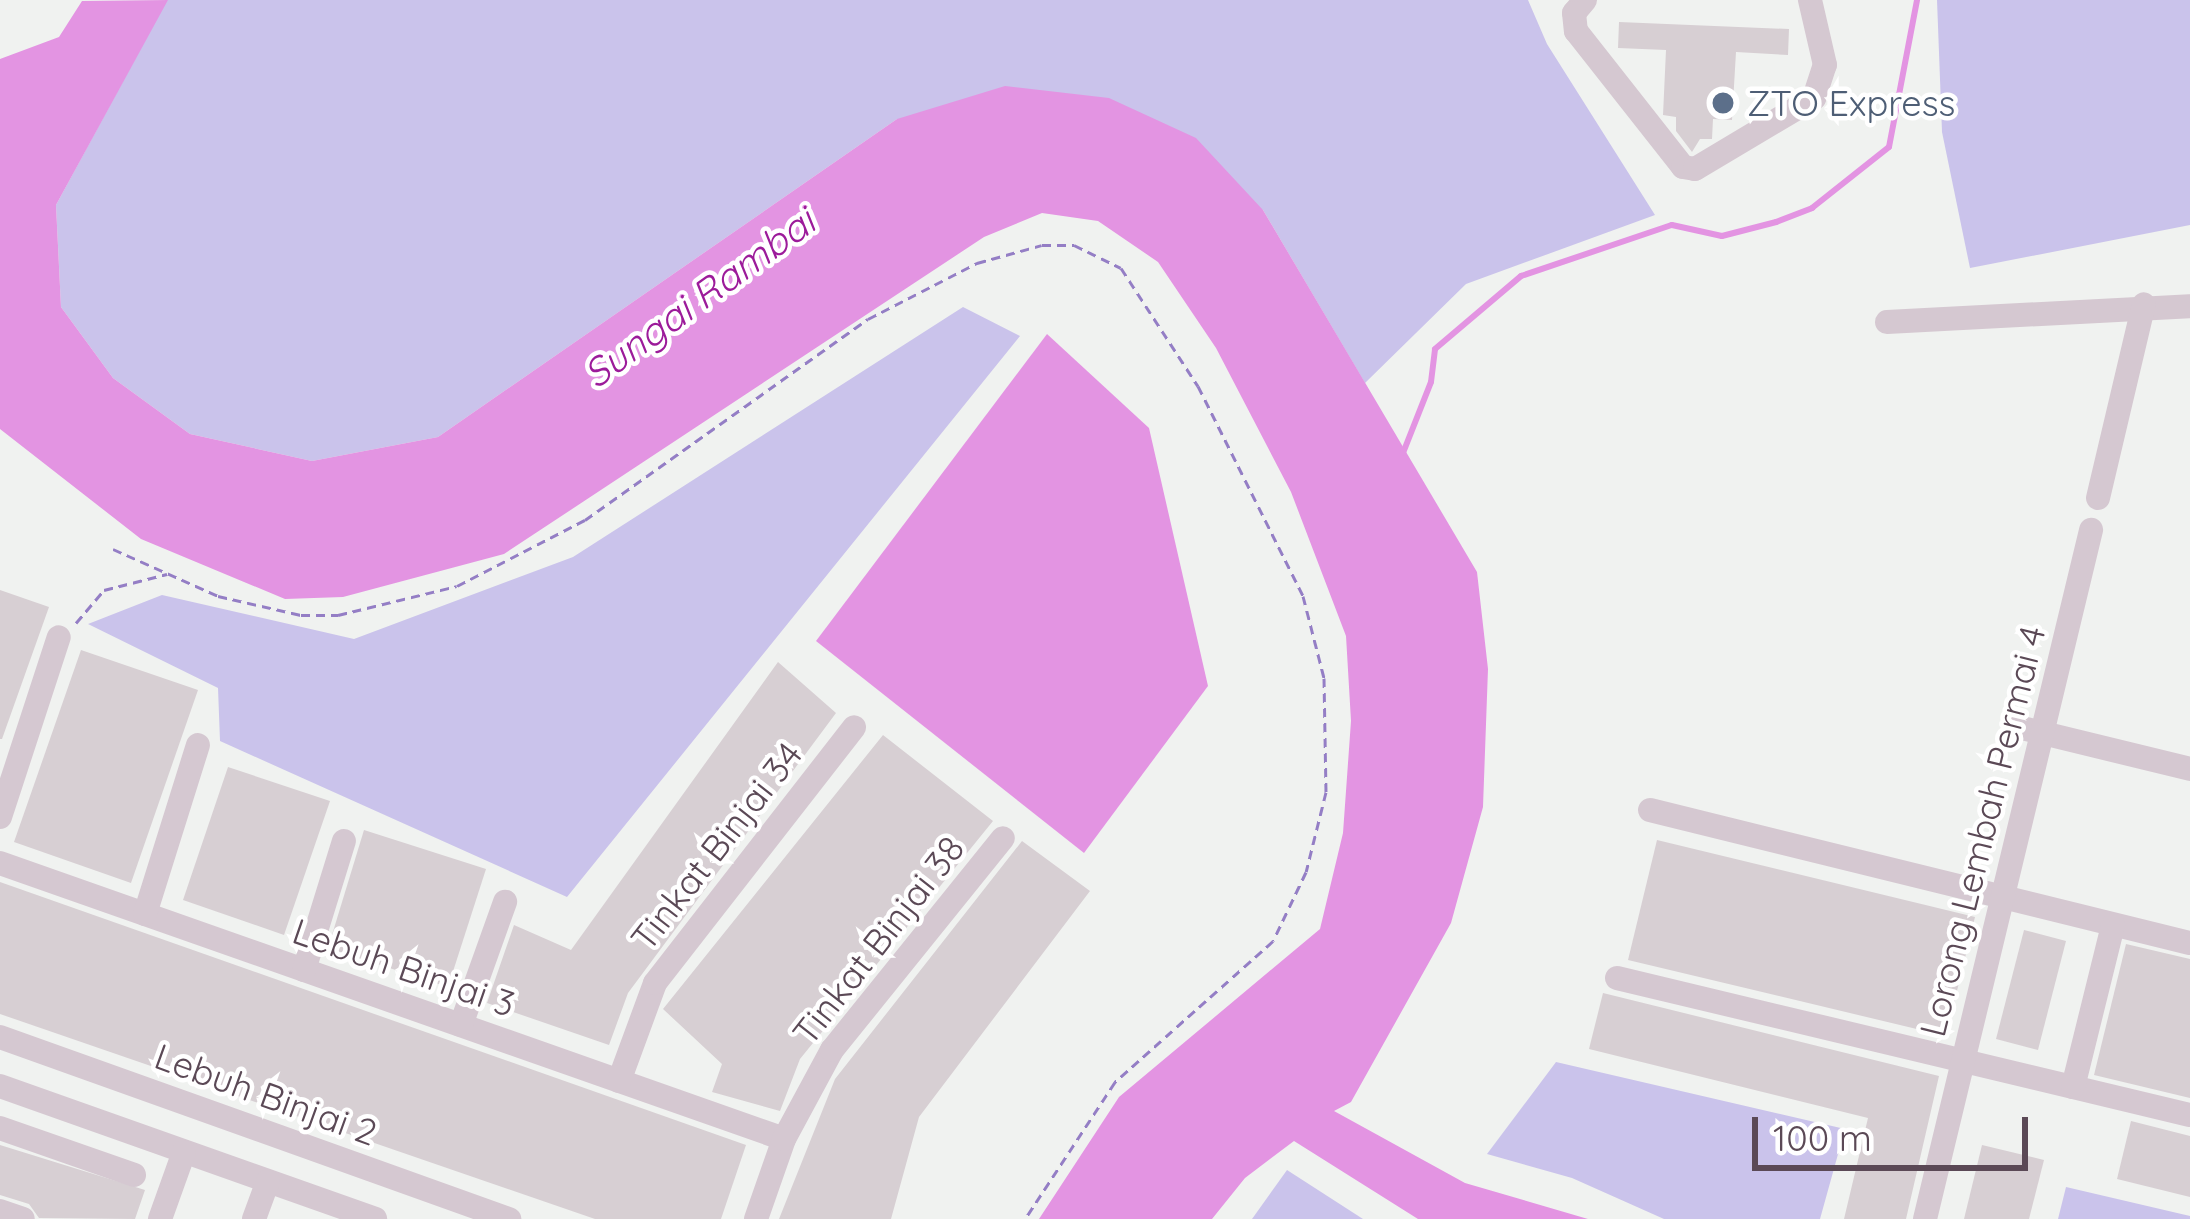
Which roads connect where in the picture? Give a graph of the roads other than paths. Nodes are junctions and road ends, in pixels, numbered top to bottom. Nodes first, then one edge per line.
1 (1585, 0) edge
2 (1810, 0) edge
3 (2144, 304) junction
4 (2190, 306) edge
5 (1887, 322) dead end
6 (2098, 498) dead end
7 (2091, 530) dead end
8 (59, 637) road end
9 (854, 728) dead end
10 (2030, 730) junction
11 (198, 745) dead end
12 (2190, 769) edge
13 (1650, 810) dead end
14 (0, 817) edge
15 (1003, 838) dead end
16 (344, 841) dead end
17 (0, 863) edge
18 (2003, 897) junction
19 (505, 902) dead end
20 (146, 914) junction
21 (2114, 925) junction
22 (2190, 943) edge
23 (304, 970) junction
24 (1617, 978) dead end
25 (460, 1025) junction
26 (0, 1037) edge
27 (1963, 1060) junction
28 (619, 1081) junction
29 (0, 1086) edge
30 (2073, 1087) junction
31 (2190, 1114) edge
32 (82, 1116) junction
33 (0, 1128) edge
34 (784, 1139) junction
35 (70, 1151) junction
36 (184, 1151) junction
37 (134, 1175) dead end
38 (268, 1181) junction
39 (0, 1211) edge
40 (347, 1214) edge
41 (23, 1219) edge
42 (160, 1219) edge
43 (254, 1219) edge
44 (375, 1219) edge
45 (509, 1219) edge
46 (756, 1219) edge
47 (1924, 1219) edge

1 - 2 street
3 - 4 street
3 - 5 street
3 - 6 street
7 - 10 street, Lorong Lembah Permai 4
8 - 14 street
9 - 28 street, Tinkat Binjai 34
10 - 12 street
10 - 18 street, Lorong Lembah Permai 4
11 - 20 street
13 - 18 street
15 - 34 street, Tinkat Binjai 38
16 - 23 street
17 - 20 street, Lebuh Binjai 3
18 - 21 street
18 - 27 street, Lorong Lembah Permai 4
19 - 25 street
20 - 23 street, Lebuh Binjai 3
21 - 22 street
21 - 30 street
23 - 25 street, Lebuh Binjai 3
24 - 27 street
25 - 28 street, Lebuh Binjai 3
26 - 45 street, Lebuh Binjai 2
27 - 30 street
27 - 47 street, Lorong Lembah Permai 4
28 - 34 street, Lebuh Binjai 3
29 - 32 street
30 - 31 street
32 - 35 street
32 - 36 street
33 - 35 street
34 - 46 street, Tinkat Binjai 38
35 - 37 street
36 - 38 street
36 - 42 street
38 - 40 street
38 - 43 street
39 - 41 street
40 - 44 street

